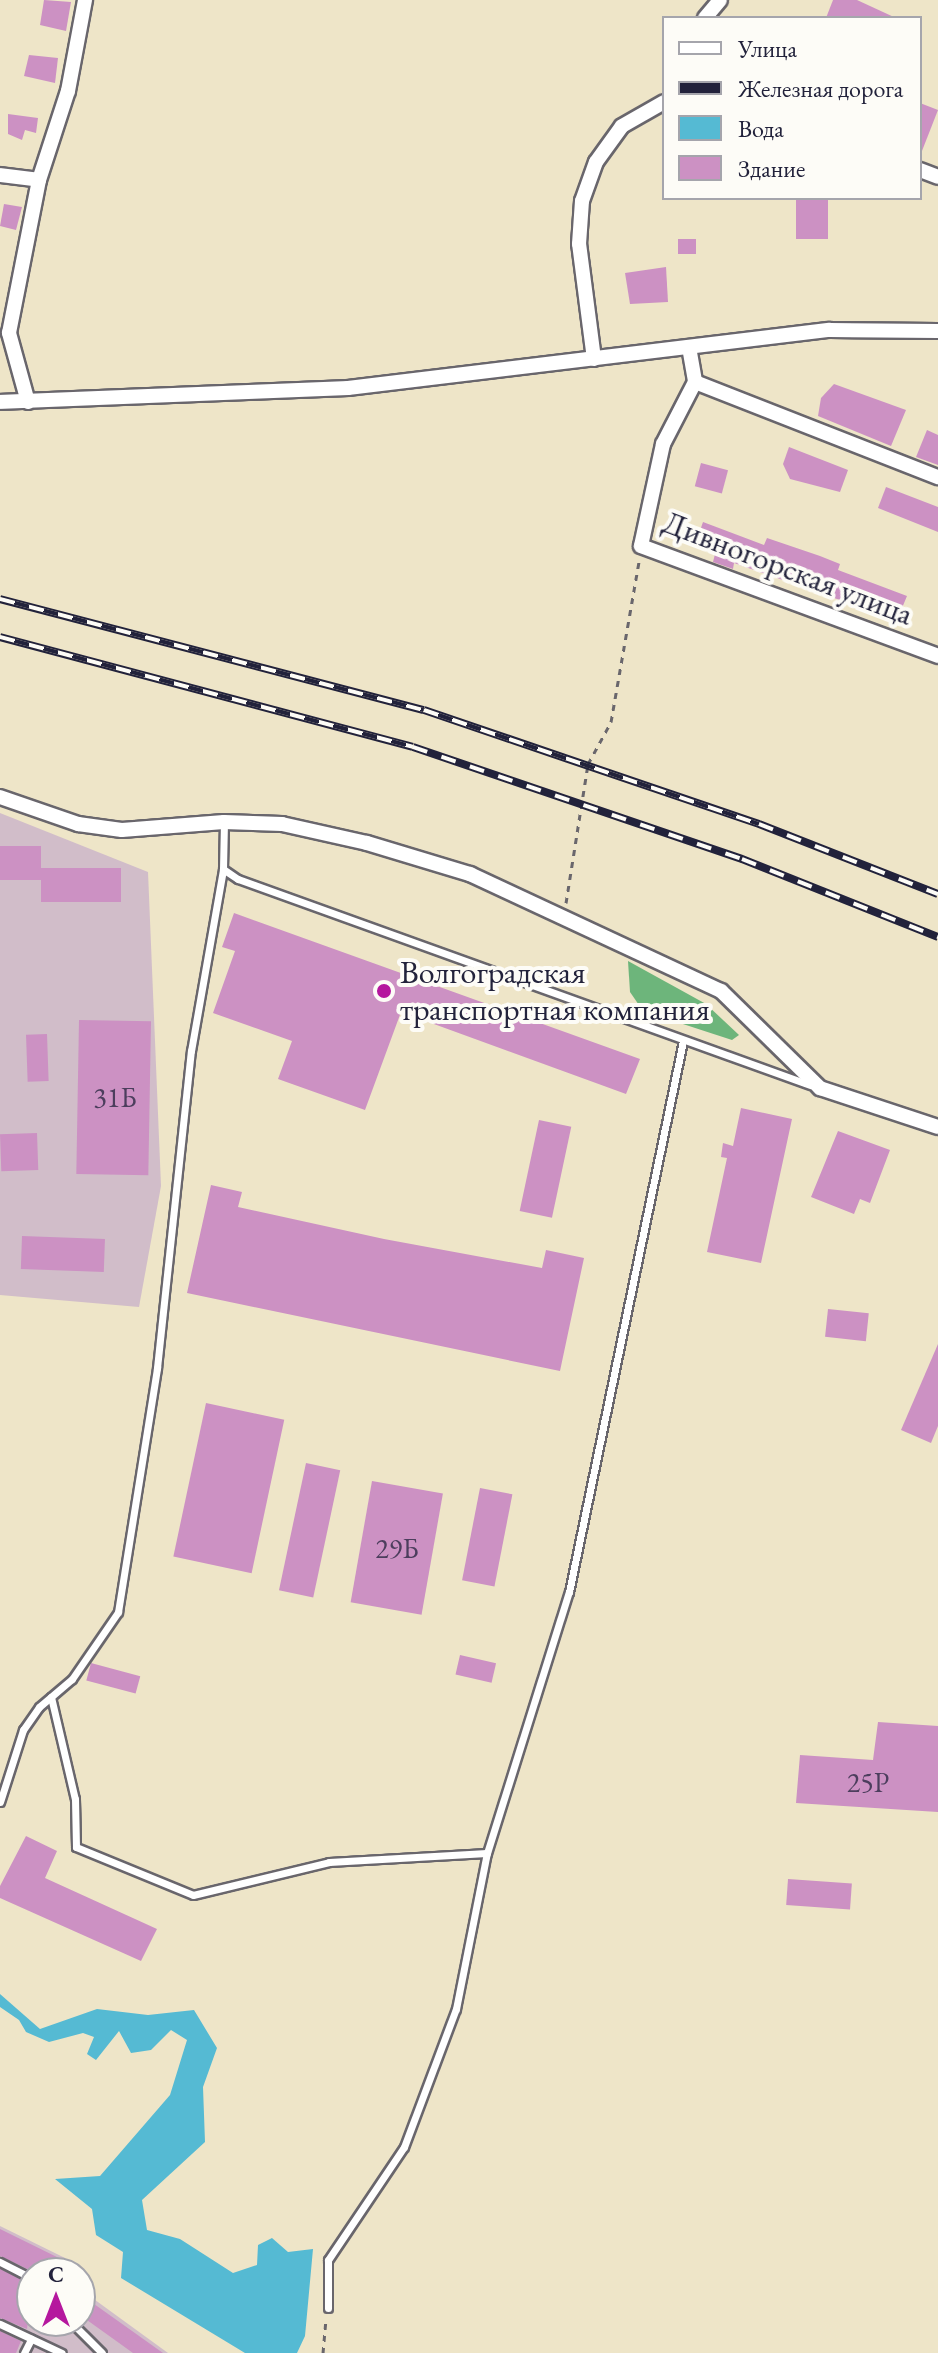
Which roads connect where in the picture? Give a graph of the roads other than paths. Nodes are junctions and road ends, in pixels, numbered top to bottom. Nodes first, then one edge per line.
1 (85, 0) edge
2 (720, 0) edge
3 (707, 16) edge
4 (662, 103) edge
5 (0, 175) edge
6 (39, 180) junction
7 (938, 331) edge
8 (689, 347) junction
9 (594, 359) junction
10 (695, 382) junction
11 (0, 402) edge
12 (28, 402) junction
13 (938, 477) edge
14 (938, 656) edge
15 (0, 797) edge
16 (224, 822) junction
17 (223, 869) junction
18 (683, 1041) junction
19 (820, 1088) junction
20 (938, 1127) edge
21 (51, 1697) junction
22 (0, 1802) edge
23 (487, 1853) junction
24 (328, 2308) road end
25 (0, 2324) edge
26 (86, 2337) edge
27 (31, 2339) junction
28 (24, 2353) edge
29 (62, 2353) edge
30 (102, 2353) edge

1 - 6 street
2 - 3 street
4 - 9 street
5 - 6 street
6 - 12 street
7 - 8 street
8 - 9 street
8 - 10 street
9 - 12 street
10 - 13 street
10 - 14 street, Дивногорская улица
11 - 12 street
15 - 16 street
16 - 17 lane
16 - 19 street
17 - 18 lane
17 - 21 lane
18 - 19 lane
18 - 23 lane
19 - 20 street
21 - 22 lane
21 - 23 lane
23 - 24 lane
25 - 27 lane
26 - 30 lane
27 - 28 lane
27 - 29 lane

